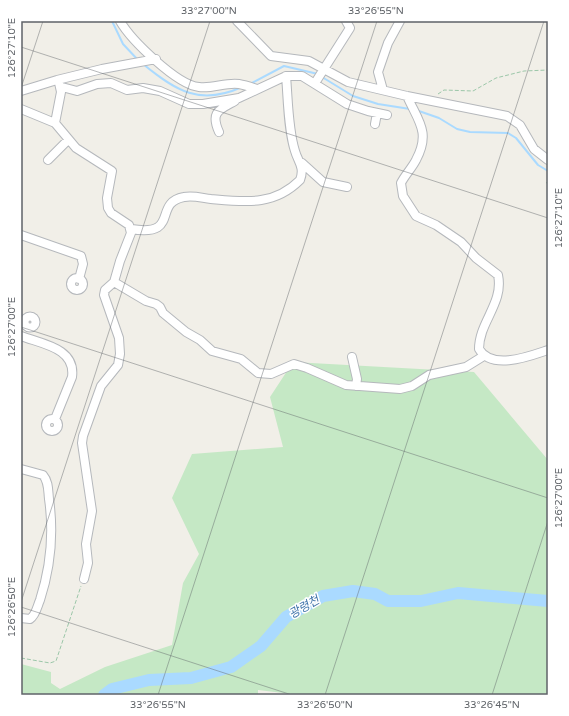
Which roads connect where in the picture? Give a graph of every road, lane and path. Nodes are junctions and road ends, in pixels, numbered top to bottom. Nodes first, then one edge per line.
1 (120, 21) edge
2 (237, 21) edge
3 (346, 21) edge
4 (400, 21) edge
5 (154, 60) junction
6 (324, 70) junction
7 (548, 70) edge
8 (286, 76) junction
9 (316, 83) junction
10 (60, 84) junction
11 (257, 89) junction
12 (382, 90) junction
13 (21, 91) edge
14 (239, 98) junction
15 (408, 100) junction
16 (431, 101) junction
17 (21, 109) edge
18 (377, 113) junction
19 (387, 115) dead end
20 (55, 123) junction
21 (375, 124) dead end
22 (219, 132) dead end
23 (68, 140) junction
24 (48, 160) dead end
25 (548, 160) edge
26 (302, 163) junction
27 (548, 182) edge
28 (546, 183) dead end
29 (347, 187) dead end
30 (131, 229) junction
31 (21, 235) edge
32 (79, 279) dead end
33 (114, 282) junction
34 (21, 336) edge
35 (548, 350) edge
36 (352, 357) dead end
37 (482, 357) dead end
38 (356, 386) junction
39 (55, 419) dead end
40 (21, 469) edge
41 (84, 580) joint
42 (21, 618) edge
43 (21, 658) edge

1 - 5 street
2 - 6 street
3 - 6 street
4 - 12 street
5 - 10 street
5 - 11 street
6 - 9 street
6 - 12 street
7 - 16 path
8 - 9 street
8 - 11 street
8 - 26 street
9 - 18 street
10 - 13 street
10 - 14 street
10 - 20 street
11 - 14 street
12 - 15 street
14 - 22 street
15 - 16 street
15 - 35 street
16 - 25 street
17 - 20 street
18 - 19 street
18 - 21 street
20 - 23 street
23 - 24 street
23 - 30 street
26 - 29 street
26 - 30 street
27 - 28 path
30 - 33 street
31 - 32 street
33 - 38 street
33 - 41 street
34 - 39 street
36 - 38 street
37 - 38 street
40 - 42 street
41 - 43 path

